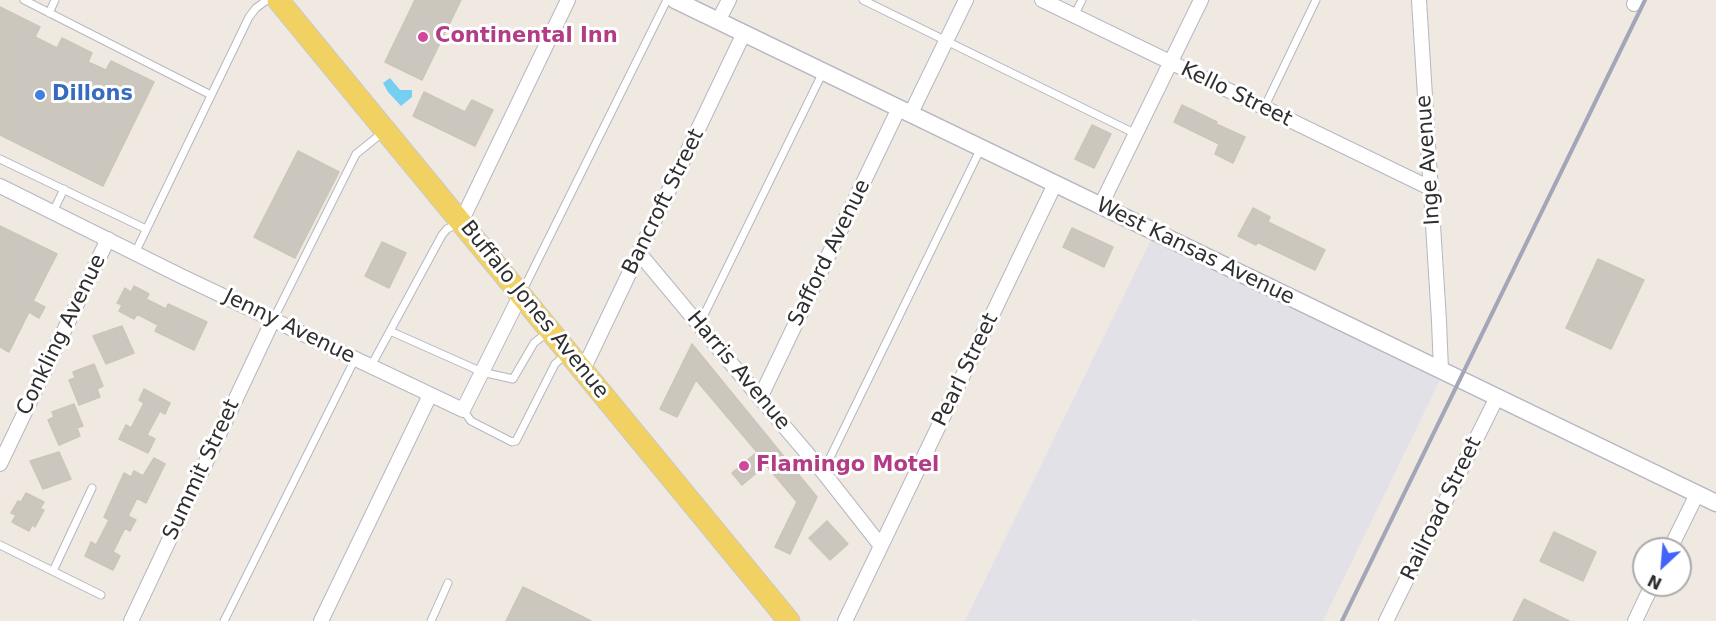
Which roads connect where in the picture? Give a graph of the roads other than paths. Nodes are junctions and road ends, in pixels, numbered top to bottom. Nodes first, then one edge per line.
1 (24, 0) edge
2 (55, 0) edge
3 (267, 0) edge
4 (278, 0) edge
5 (568, 0) edge
6 (667, 0) edge
7 (675, 0) edge
8 (729, 0) edge
9 (863, 0) edge
10 (966, 0) edge
11 (1042, 0) edge
12 (1082, 0) edge
13 (1201, 0) edge
14 (1316, 0) edge
15 (1419, 0) edge
16 (49, 13) junction
17 (1074, 16) junction
18 (718, 21) junction
19 (744, 33) junction
20 (946, 41) junction
21 (1171, 63) junction
22 (823, 72) junction
23 (212, 95) junction
24 (1264, 108) junction
25 (905, 111) junction
26 (385, 130) junction
27 (1136, 134) junction
28 (981, 148) junction
29 (0, 159) edge
30 (1055, 184) junction
31 (0, 186) edge
32 (1430, 188) junction
33 (64, 189) junction
34 (1100, 207) junction
35 (53, 212) junction
36 (461, 222) junction
37 (146, 229) junction
38 (108, 239) junction
39 (135, 253) junction
40 (639, 253) junction
41 (521, 294) junction
42 (273, 320) junction
43 (699, 325) junction
44 (550, 330) junction
45 (390, 331) junction
46 (568, 352) junction
47 (355, 359) junction
48 (371, 366) junction
49 (583, 370) junction
50 (1441, 370) junction
51 (482, 372) junction
52 (430, 394) junction
53 (1497, 397) junction
54 (760, 398) junction
55 (463, 410) junction
56 (0, 464) edge
57 (823, 472) junction
58 (92, 488) dead end
59 (1697, 494) junction
60 (1716, 503) edge
61 (1676, 537) edge
62 (0, 545) edge
63 (881, 546) junction
64 (53, 571) junction
65 (448, 583) dead end
66 (102, 595) dead end
67 (1646, 597) edge
68 (783, 618) edge
69 (131, 621) edge
70 (224, 621) edge
71 (321, 621) edge
72 (431, 621) edge
73 (845, 621) edge
74 (1386, 621) edge
75 (1635, 621) edge

1 - 16 lane
2 - 16 lane
3 - 23 lane
4 - 26 main road, Buffalo Jones Avenue
5 - 36 street
6 - 41 lane
7 - 18 street, West Kansas Avenue
8 - 18 street
9 - 20 lane
10 - 20 street, Safford Avenue
11 - 17 street, Kello Street
12 - 17 lane
13 - 21 street
14 - 24 lane
15 - 32 street, Inge Avenue
16 - 23 lane
17 - 21 street, Kello Street
18 - 19 street, West Kansas Avenue
19 - 22 street, West Kansas Avenue
19 - 40 street, Bancroft Street
20 - 25 street, Safford Avenue
20 - 27 lane
21 - 24 street, Kello Street
21 - 27 street
22 - 25 street, West Kansas Avenue
22 - 43 lane
23 - 37 lane
24 - 32 street, Kello Street
25 - 28 street, West Kansas Avenue
25 - 54 street, Safford Avenue
26 - 36 main road, Buffalo Jones Avenue
26 - 42 lane
27 - 34 street
28 - 30 street, West Kansas Avenue
28 - 57 lane
29 - 33 lane
30 - 34 street, West Kansas Avenue
30 - 63 street, Pearl Street
31 - 35 street, Jenny Avenue
32 - 50 street, Inge Avenue
33 - 35 lane
33 - 37 lane
34 - 50 street, West Kansas Avenue
35 - 38 street, Jenny Avenue
36 - 41 main road, Buffalo Jones Avenue
36 - 45 lane
37 - 39 lane
38 - 39 street, Jenny Avenue
38 - 56 street, Conkling Avenue
39 - 42 street, Jenny Avenue
40 - 43 street, Harris Avenue
40 - 49 street, Bancroft Street
41 - 44 main road, Buffalo Jones Avenue
41 - 51 street
42 - 47 street, Jenny Avenue
42 - 69 street, Summit Street
43 - 54 street, Harris Avenue
44 - 46 main road, Buffalo Jones Avenue
44 - 51 lane
45 - 48 lane
45 - 51 lane
46 - 49 main road, Buffalo Jones Avenue
46 - 55 lane
47 - 48 street, Jenny Avenue
47 - 70 lane
48 - 52 street, Jenny Avenue
49 - 68 main road, Buffalo Jones Avenue
50 - 53 street, West Kansas Avenue
51 - 55 street
52 - 55 street, Jenny Avenue
52 - 71 street
53 - 59 street, West Kansas Avenue
53 - 74 street, Railroad Street
54 - 57 street, Harris Avenue
57 - 63 street, Harris Avenue
58 - 64 lane
59 - 60 street, West Kansas Avenue
59 - 61 street
62 - 64 lane
63 - 73 street, Pearl Street
64 - 66 lane
65 - 72 lane
67 - 75 street

